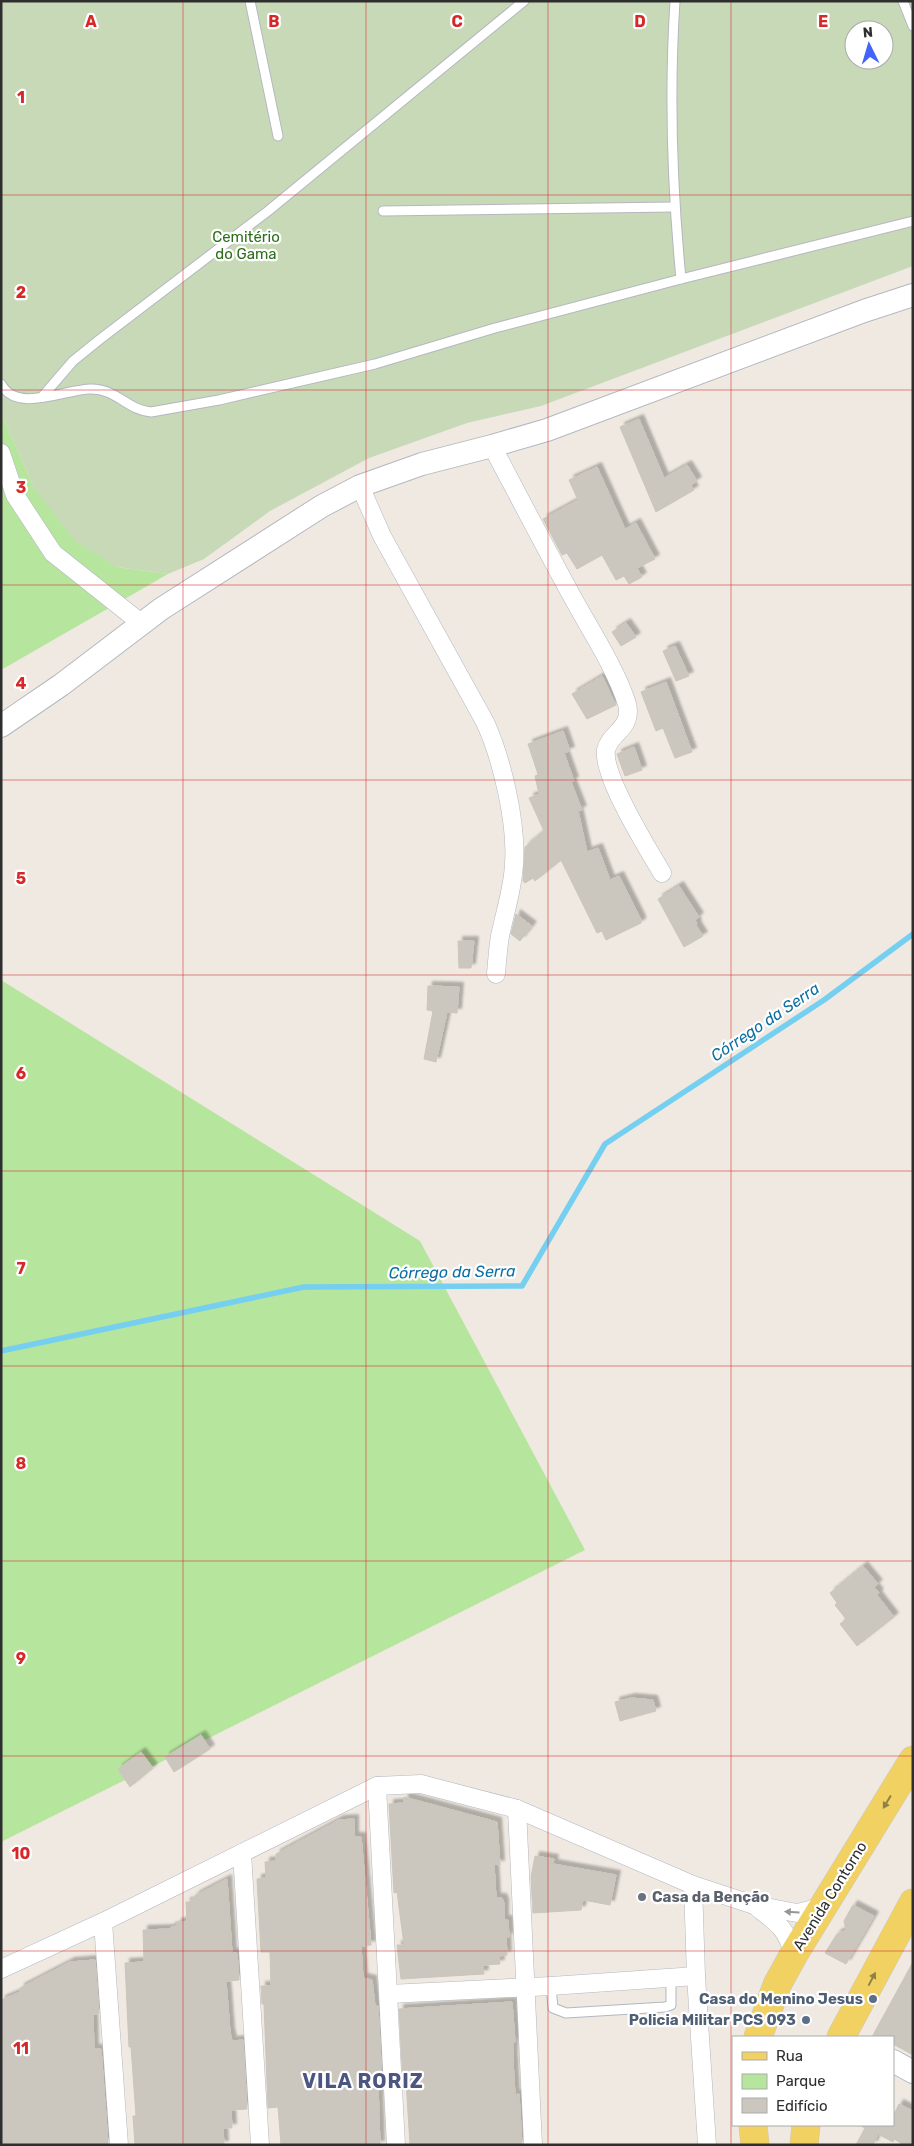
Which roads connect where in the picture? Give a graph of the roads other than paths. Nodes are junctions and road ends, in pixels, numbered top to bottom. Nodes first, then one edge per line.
1 (250, 1) edge
2 (524, 1) edge
3 (675, 1) edge
4 (903, 1) edge
5 (913, 26) edge
6 (278, 136) dead end
7 (674, 207) junction
8 (383, 211) dead end
9 (913, 221) edge
10 (681, 279) junction
11 (913, 295) edge
12 (1, 384) edge
13 (42, 397) junction
14 (492, 446) junction
15 (1, 453) edge
16 (360, 486) junction
17 (141, 624) junction
18 (1, 726) edge
19 (662, 873) dead end
20 (496, 974) dead end
21 (913, 1760) edge
22 (377, 1786) junction
23 (517, 1809) junction
24 (242, 1853) junction
25 (693, 1885) junction
26 (827, 1901) junction
27 (913, 1903) edge
28 (754, 1905) junction
29 (103, 1922) junction
30 (794, 1954) junction
31 (1, 1969) edge
32 (696, 1976) junction
33 (671, 1978) junction
34 (551, 1986) junction
35 (525, 1987) junction
36 (389, 1994) junction
37 (758, 2036) edge
38 (844, 2036) edge
39 (894, 2062) edge
40 (913, 2072) edge
41 (753, 2126) edge
42 (806, 2126) edge
43 (119, 2145) edge
44 (260, 2145) edge
45 (396, 2145) edge
46 (533, 2145) edge
47 (707, 2145) edge
48 (755, 2145) edge
49 (804, 2145) edge

1 - 6 lane
2 - 13 lane
3 - 7 lane
4 - 5 lane
7 - 8 lane
7 - 10 lane
9 - 10 lane
10 - 13 lane
11 - 14 street
12 - 13 lane
14 - 16 street
14 - 19 street
15 - 17 street
16 - 17 street
16 - 20 street
17 - 18 street
21 -> 26 main road, Avenida Contorno
22 - 23 street
22 - 24 street
22 - 36 street
23 - 25 street
23 - 35 street
24 - 29 street
24 - 44 street
25 - 28 street
25 - 32 street
26 -> 28 street
26 - 30 main road, Avenida Contorno
38 -> 27 main road
28 - 30 street
29 - 31 street
29 - 43 street
30 - 37 main road, Avenida Contorno
32 - 33 street
32 - 47 street
33 - 34 street
33 - 34 lane
34 - 35 street
35 - 36 street
35 - 46 street
36 - 45 street
39 - 40 street
41 - 48 main road
42 - 49 main road

